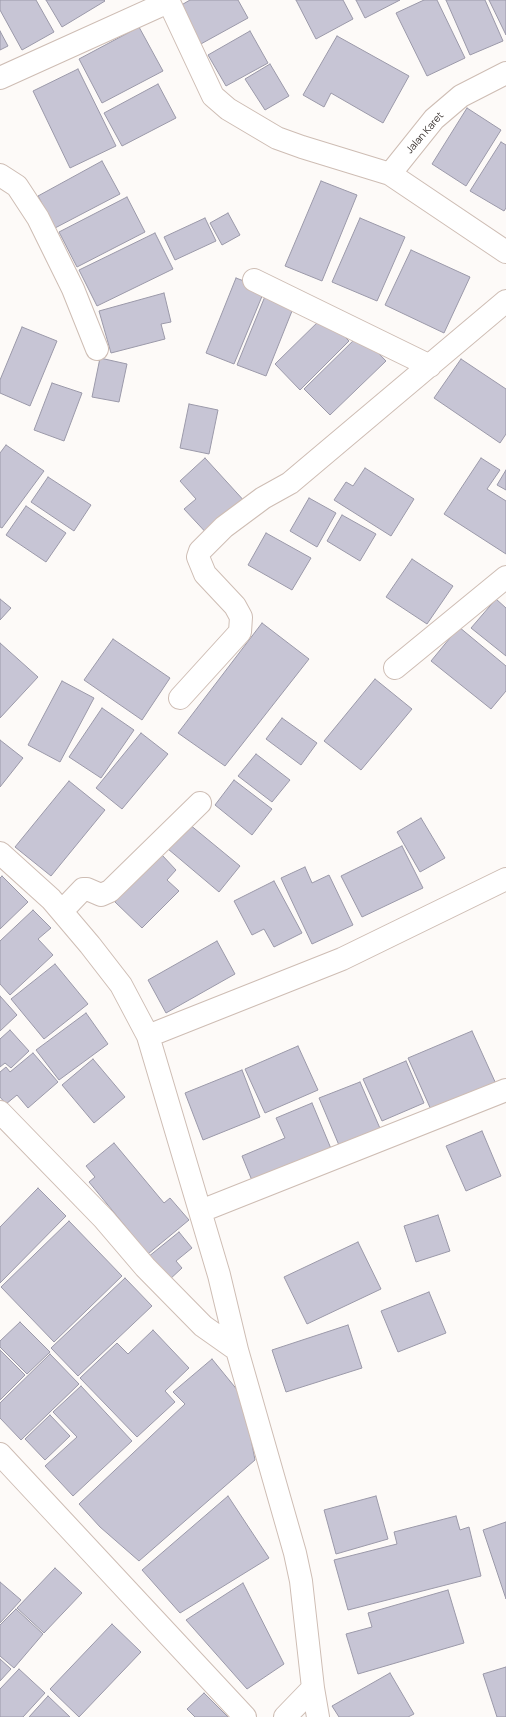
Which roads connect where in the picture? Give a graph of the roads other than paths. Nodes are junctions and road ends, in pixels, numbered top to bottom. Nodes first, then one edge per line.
1 (167, 0) edge
2 (506, 73) edge
3 (0, 78) edge
4 (390, 174) junction
5 (0, 175) edge
6 (506, 252) edge
7 (254, 280) dead end
8 (506, 301) edge
9 (97, 349) dead end
10 (430, 366) junction
11 (506, 576) edge
12 (395, 668) dead end
13 (180, 698) dead end
14 (200, 803) dead end
15 (0, 854) edge
16 (506, 879) edge
17 (62, 911) junction
18 (148, 1036) junction
19 (506, 1090) edge
20 (0, 1112) edge
21 (201, 1211) junction
22 (237, 1350) junction
23 (0, 1454) edge
24 (313, 1688) junction
25 (245, 1717) edge
26 (285, 1717) edge
27 (318, 1717) edge

1 - 3 street
1 - 4 street
2 - 4 street, Jalan Karet
4 - 6 street
5 - 9 street
7 - 10 street
8 - 10 street
10 - 13 street
11 - 12 street
14 - 17 street
15 - 17 street
16 - 18 street
17 - 18 street
18 - 21 street
19 - 21 street
20 - 22 street
21 - 22 street
22 - 24 street
23 - 25 street
24 - 26 street
24 - 27 street

